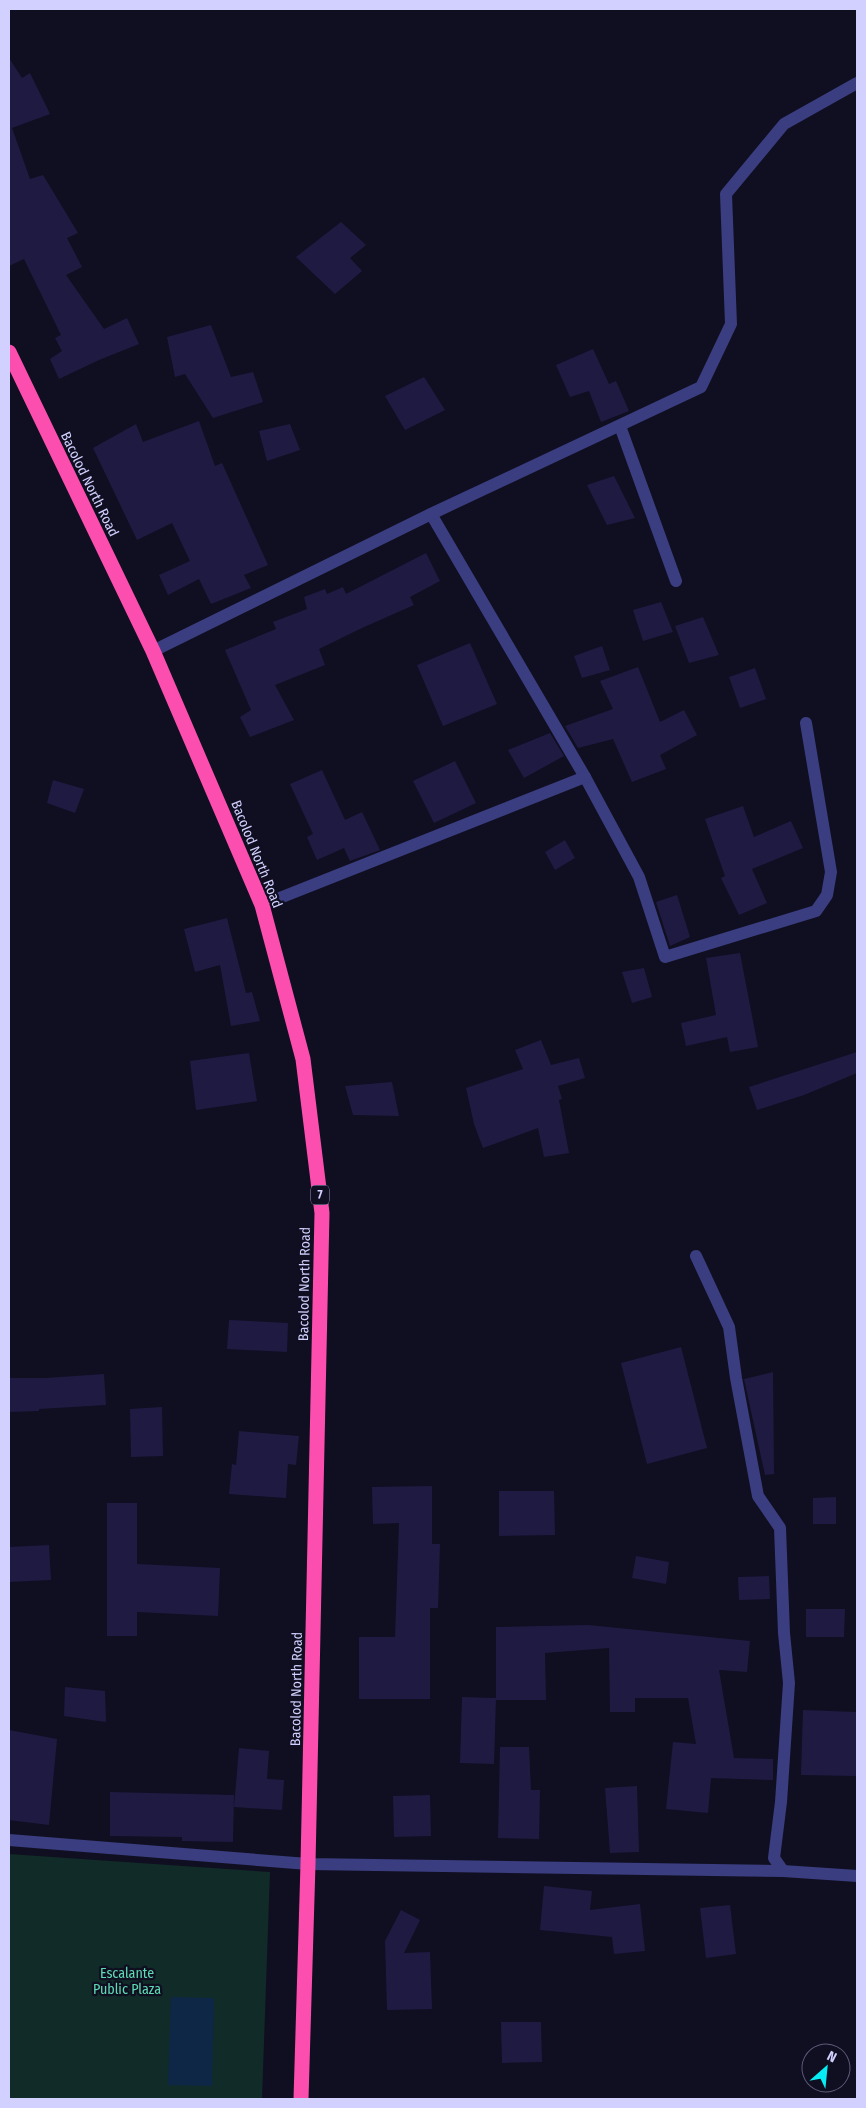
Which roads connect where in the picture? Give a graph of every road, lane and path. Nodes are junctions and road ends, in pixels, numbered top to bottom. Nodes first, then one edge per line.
1 (857, 83) edge
2 (9, 352) edge
3 (620, 426) junction
4 (432, 514) junction
5 (676, 581) dead end
6 (153, 652) junction
7 (806, 722) dead end
8 (585, 777) junction
9 (262, 905) junction
10 (696, 1256) dead end
11 (9, 1840) edge
12 (308, 1864) junction
13 (783, 1871) junction
14 (857, 1876) edge
15 (301, 2099) edge

1 - 3 street
2 - 6 highway, Bacolod North Road / 7
3 - 4 street
3 - 5 street
4 - 6 street
4 - 8 street
6 - 9 highway, Bacolod North Road / 7
7 - 8 street
8 - 9 street
9 - 12 highway, Bacolod North Road / 7
10 - 13 street
11 - 12 street
12 - 13 street
12 - 15 highway, Bacolod North Road / 7
13 - 14 street

